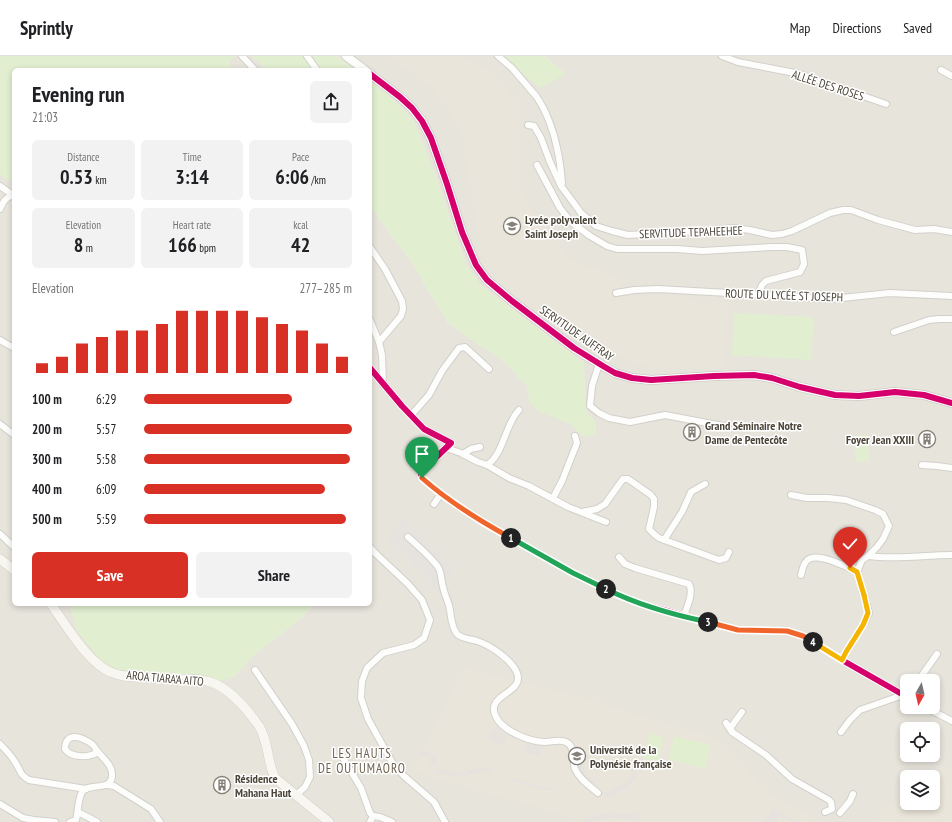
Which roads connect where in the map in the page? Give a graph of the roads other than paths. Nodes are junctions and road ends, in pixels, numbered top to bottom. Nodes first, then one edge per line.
1 (242, 56) edge
2 (307, 56) edge
3 (346, 56) edge
4 (498, 56) edge
5 (722, 56) edge
6 (253, 68) edge
7 (316, 68) edge
8 (362, 68) edge
9 (941, 70) dead end
10 (372, 75) edge
11 (952, 76) edge
12 (886, 104) dead end
13 (528, 125) dead end
14 (536, 165) dead end
15 (0, 186) edge
16 (563, 188) junction
17 (12, 195) edge
18 (12, 196) edge
19 (0, 209) edge
20 (952, 232) edge
21 (372, 250) edge
22 (616, 293) dead end
23 (758, 295) junction
24 (952, 296) edge
25 (952, 319) edge
26 (372, 325) edge
27 (894, 332) dead end
28 (0, 340) edge
29 (379, 342) junction
30 (12, 347) edge
31 (599, 364) junction
32 (489, 368) dead end
33 (372, 370) edge
34 (383, 384) junction
35 (952, 403) edge
36 (519, 410) dead end
37 (412, 416) junction
38 (0, 424) edge
39 (728, 427) dead end
40 (12, 433) edge
41 (575, 436) dead end
42 (480, 447) dead end
43 (446, 448) junction
44 (463, 454) junction
45 (486, 465) junction
46 (922, 465) dead end
47 (952, 468) edge
48 (704, 484) dead end
49 (441, 494) junction
50 (791, 495) dead end
51 (553, 498) junction
52 (434, 504) dead end
53 (582, 512) junction
54 (606, 522) dead end
55 (0, 534) edge
56 (408, 537) dead end
57 (664, 540) junction
58 (12, 545) edge
59 (372, 549) edge
60 (729, 552) dead end
61 (952, 555) edge
62 (619, 556) dead end
63 (868, 556) junction
64 (0, 559) edge
65 (12, 568) edge
66 (857, 572) junction
67 (801, 575) dead end
68 (58, 609) edge
69 (684, 616) junction
70 (937, 654) dead end
71 (842, 660) junction
72 (254, 670) dead end
73 (923, 674) edge
74 (900, 693) edge
75 (900, 698) edge
76 (742, 712) dead end
77 (938, 714) edge
78 (952, 721) edge
79 (726, 723) dead end
80 (732, 732) junction
81 (841, 732) dead end
82 (0, 744) edge
83 (98, 752) junction
84 (343, 758) dead end
85 (107, 784) junction
86 (86, 789) junction
87 (598, 793) dead end
88 (853, 794) dead end
89 (296, 795) junction
90 (0, 804) edge
91 (78, 812) junction
92 (825, 812) dead end
93 (840, 813) dead end
94 (371, 819) edge
95 (55, 822) edge
96 (70, 822) edge
97 (97, 822) edge
98 (160, 822) edge
99 (329, 822) edge
100 (392, 822) edge
101 (444, 822) edge

1 - 6 street
2 - 7 street
3 - 8 street
4 - 16 street
5 - 12 street, ALLÉE DES ROSES
9 - 11 street
10 - 31 street, SERVITUDE AUFFRAY
13 - 16 street, SERVITUDE TEPAHEEHEE
14 - 23 street
15 - 17 street
16 - 20 street, SERVITUDE TEPAHEEHEE
18 - 19 street
21 - 29 street
22 - 23 street, ROUTE DU LYCÉE ST JOSEPH
23 - 24 street, ROUTE DU LYCÉE ST JOSEPH
25 - 27 street
26 - 29 street
28 - 30 street
29 - 34 street
31 - 35 street, SERVITUDE AUFFRAY
31 - 39 street
32 - 37 street
33 - 34 street
34 - 37 street
36 - 45 street
37 - 43 street
38 - 40 street
41 - 51 street
42 - 44 street
43 - 44 street
43 - 49 street
44 - 45 street
45 - 51 street
46 - 47 street
48 - 57 street
49 - 52 street
49 - 69 street
50 - 63 street
51 - 53 street
53 - 54 street
53 - 57 street
55 - 58 street
56 - 87 street
57 - 60 street
59 - 101 street
61 - 63 street
62 - 69 street
63 - 66 street
64 - 65 main road
66 - 67 street
66 - 71 street
68 - 89 main road, AROA TIARA'A AITO
69 - 71 street
70 - 73 street
71 - 74 street
72 - 89 street
75 - 81 street
76 - 80 street
77 - 78 street
79 - 80 street
80 - 92 street
82 - 86 street
83 - 83 street
83 - 85 street
84 - 94 street
85 - 86 street
85 - 98 street
86 - 91 street
88 - 93 street
89 - 99 main road, AROA TIARA'A AITO
90 - 95 street
91 - 96 street
91 - 97 street
94 - 100 street

